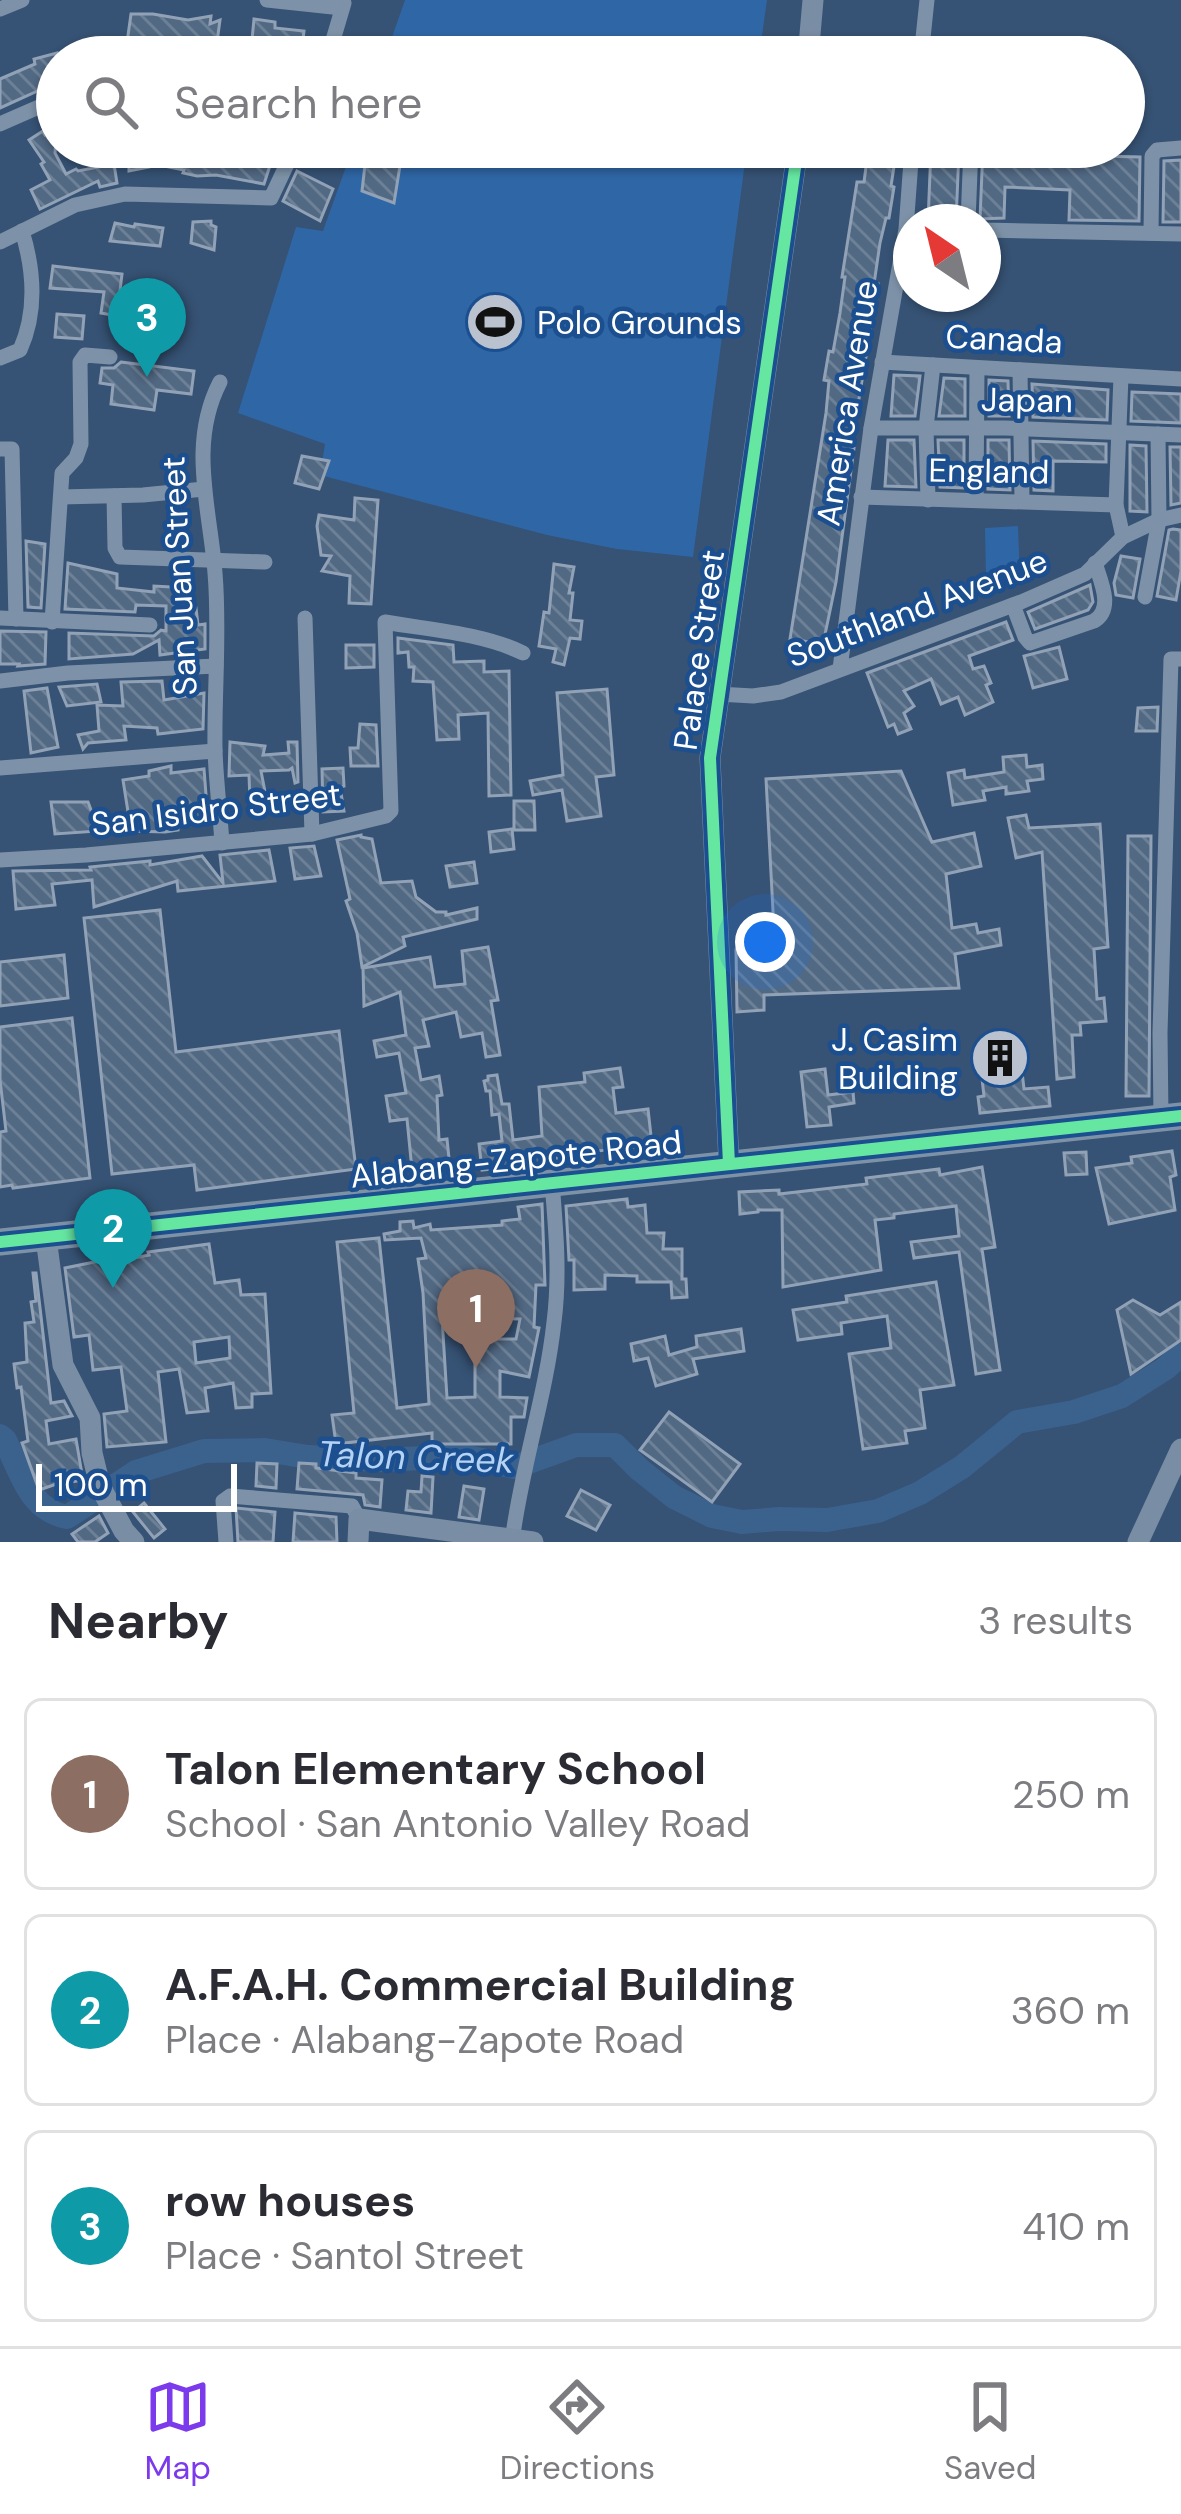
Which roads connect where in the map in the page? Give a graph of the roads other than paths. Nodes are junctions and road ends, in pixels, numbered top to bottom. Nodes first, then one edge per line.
1 (22, 0) edge
2 (266, 0) edge
3 (812, 0) edge
4 (927, 0) edge
5 (343, 4) edge
6 (0, 9) edge
7 (334, 36) edge
8 (809, 36) edge
9 (923, 36) edge
10 (36, 108) edge
11 (0, 124) edge
12 (1181, 148) edge
13 (285, 168) edge
14 (795, 168) edge
15 (911, 168) edge
16 (970, 168) edge
17 (909, 204) edge
18 (969, 204) edge
19 (1001, 230) edge
20 (22, 231) junction
21 (1151, 233) junction
22 (1181, 234) edge
23 (0, 242) edge
24 (893, 309) edge
25 (110, 357) dead end
26 (0, 358) edge
27 (883, 362) junction
28 (933, 365) junction
29 (977, 368) junction
30 (1020, 370) junction
31 (1121, 376) junction
32 (1181, 379) edge
33 (220, 382) dead end
34 (871, 428) junction
35 (926, 428) junction
36 (975, 428) junction
37 (1019, 429) junction
38 (1119, 432) junction
39 (1159, 434) junction
40 (1181, 435) edge
41 (6, 449) edge
42 (204, 489) junction
43 (113, 496) junction
44 (61, 497) junction
45 (861, 497) junction
46 (928, 500) junction
47 (976, 500) junction
48 (1022, 501) junction
49 (1115, 505) junction
50 (1181, 515) edge
51 (1159, 520) junction
52 (1123, 537) junction
53 (213, 561) junction
54 (265, 562) dead end
55 (1095, 563) junction
56 (1145, 597) dead end
57 (1013, 605) junction
58 (8, 618) edge
59 (305, 618) dead end
60 (52, 622) junction
61 (150, 625) dead end
62 (523, 653) dead end
63 (1181, 659) edge
64 (216, 666) junction
65 (840, 669) junction
66 (0, 681) edge
67 (718, 694) junction
68 (215, 752) junction
69 (0, 768) edge
70 (312, 834) junction
71 (222, 843) junction
72 (0, 860) edge
73 (1175, 1121) edge
74 (730, 1163) junction
75 (552, 1183) junction
76 (46, 1238) junction
77 (0, 1242) edge
78 (1181, 1449) edge
79 (358, 1530) edge
80 (122, 1538) edge
81 (519, 1540) edge
82 (226, 1542) edge
83 (1138, 1542) edge

1 - 6 street
2 - 5 street
3 - 8 street
4 - 9 street
5 - 7 street
10 - 11 street
12 - 21 street
13 - 20 street
14 - 67 street, Palace Street
15 - 17 street, America Avenue
16 - 18 street
19 - 21 street
20 - 23 street
20 - 26 street
21 - 22 street
24 - 27 street, America Avenue
25 - 44 street
27 - 28 street, Canada
27 - 34 street, America Avenue
28 - 29 street, Canada
28 - 35 street
29 - 30 street, Canada
29 - 36 street
30 - 31 street, Canada
30 - 37 street
31 - 32 street, Canada
31 - 38 street
33 - 42 street, San Juan Street
34 - 35 street, Japan
34 - 45 street, America Avenue
35 - 36 street, Japan
35 - 46 street
36 - 37 street, Japan
36 - 47 street
37 - 38 street, Japan
37 - 48 street
38 - 39 street, Japan
38 - 49 street
39 - 40 street, Japan
39 - 51 street
41 - 58 street
42 - 43 street
42 - 53 street, San Juan Street
43 - 44 street
43 - 53 street
44 - 60 street
45 - 46 street, England
45 - 65 street, America Avenue
46 - 47 street, England
47 - 48 street, England
48 - 49 street, England
49 - 52 street
50 - 51 street, Southland Avenue
51 - 52 street, Southland Avenue
51 - 56 street
52 - 55 street, Southland Avenue
53 - 54 street
53 - 64 street, San Juan Street
55 - 57 street, Southland Avenue
55 - 57 street
57 - 65 street, Southland Avenue
58 - 60 street
59 - 70 street
60 - 61 street
62 - 70 street, San Isidro Street
63 - 73 street
64 - 66 street
64 - 68 street, San Juan Street
65 - 67 street, Southland Avenue
67 - 74 street, Palace Street
68 - 69 street
68 - 71 street, San Juan Street
70 - 71 street, San Isidro Street
71 - 72 street, San Isidro Street
73 - 74 highway, Alabang-Zapote Road
74 - 75 highway, Alabang-Zapote Road
75 - 76 highway, Alabang-Zapote Road
75 - 81 street
76 - 77 highway, Alabang-Zapote Road
76 - 80 street
78 - 83 street
79 - 81 street
79 - 82 street

